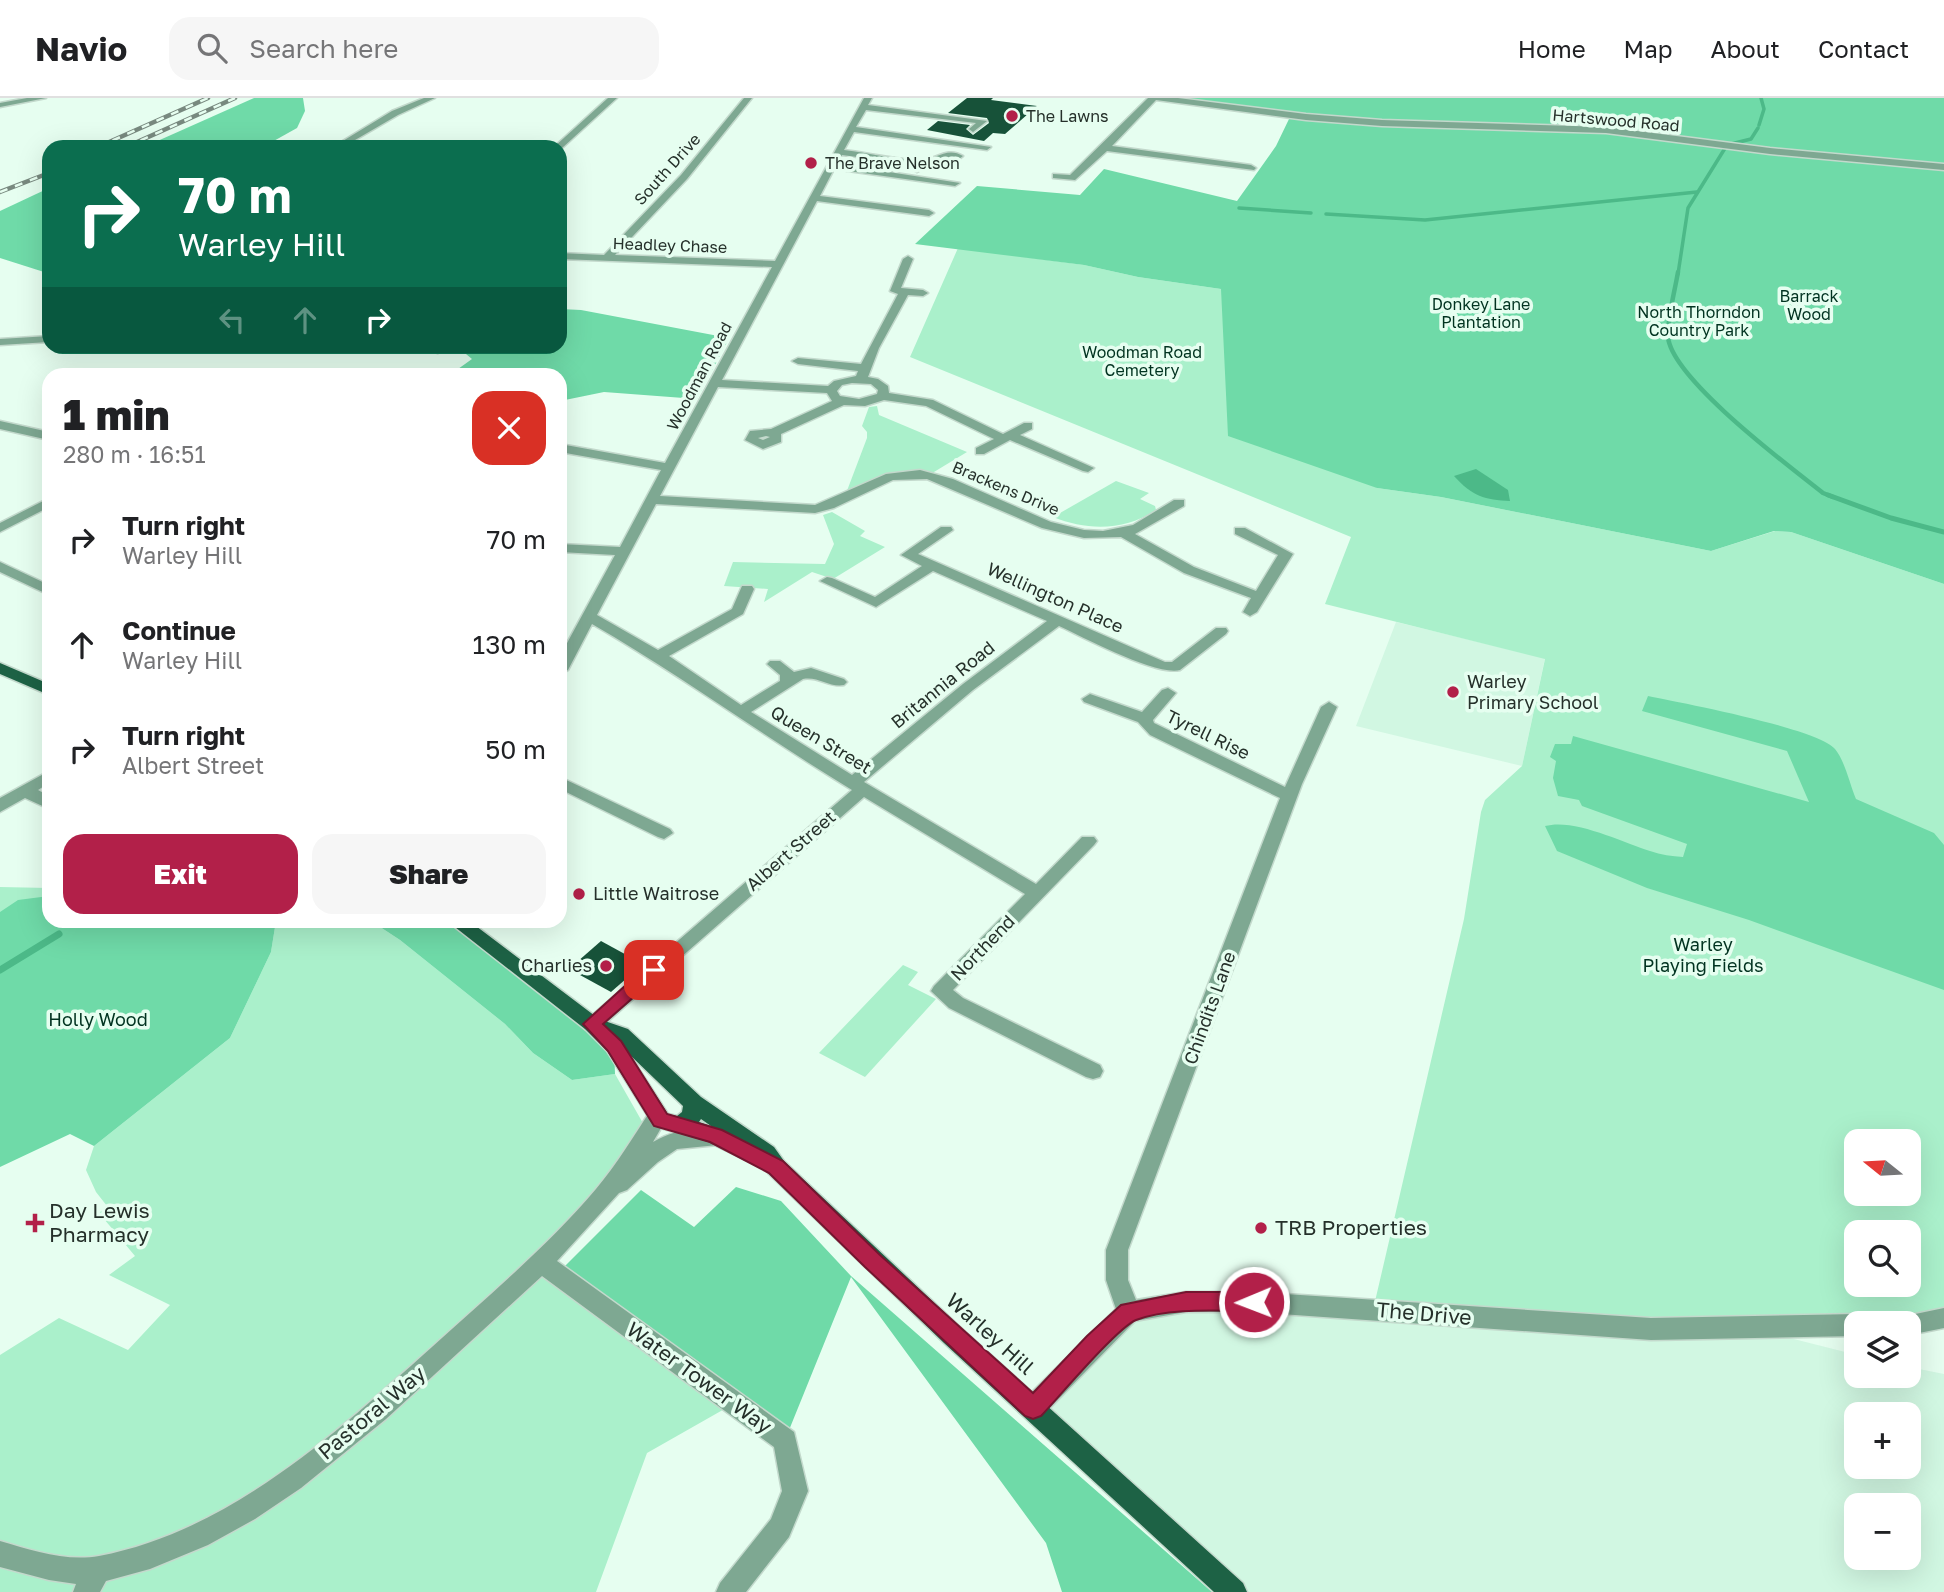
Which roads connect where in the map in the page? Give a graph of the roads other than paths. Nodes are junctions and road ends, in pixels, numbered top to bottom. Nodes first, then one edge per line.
1 (42, 98) edge
2 (431, 98) edge
3 (613, 98) edge
4 (748, 98) edge
5 (1153, 98) edge
6 (1159, 98) edge
7 (865, 102) edge
8 (0, 105) edge
9 (959, 118) junction
10 (950, 127) dead end
11 (850, 129) junction
12 (974, 129) dead end
13 (349, 140) edge
14 (566, 140) edge
15 (987, 147) dead end
16 (1105, 148) junction
17 (838, 152) junction
18 (959, 156) dead end
19 (924, 163) junction
20 (830, 166) junction
21 (1944, 167) edge
22 (1251, 168) dead end
23 (914, 172) dead end
24 (1056, 176) dead end
25 (955, 183) dead end
26 (813, 198) junction
27 (929, 213) dead end
28 (567, 256) edge
29 (606, 258) junction
30 (908, 259) dead end
31 (778, 264) junction
32 (895, 291) junction
33 (923, 293) dead end
34 (42, 339) edge
35 (0, 342) edge
36 (799, 361) dead end
37 (863, 374) junction
38 (714, 383) junction
39 (831, 390) junction
40 (882, 396) junction
41 (842, 401) junction
42 (0, 425) edge
43 (1028, 426) dead end
44 (774, 433) dead end
45 (42, 434) edge
46 (1007, 437) junction
47 (567, 449) edge
48 (980, 451) dead end
49 (669, 468) junction
50 (1087, 468) dead end
51 (653, 499) junction
52 (1179, 503) dead end
53 (42, 506) edge
54 (0, 528) edge
55 (946, 530) dead end
56 (1240, 531) dead end
57 (1124, 533) junction
58 (567, 548) edge
59 (625, 551) junction
60 (0, 566) edge
61 (933, 566) junction
62 (827, 581) dead end
63 (42, 587) edge
64 (747, 589) dead end
65 (1259, 596) junction
66 (1250, 612) dead end
67 (588, 617) junction
68 (1058, 620) junction
69 (1221, 631) dead end
70 (658, 656) junction
71 (567, 657) edge
72 (775, 664) dead end
73 (0, 668) edge
74 (788, 680) junction
75 (839, 682) dead end
76 (42, 687) edge
77 (1168, 693) dead end
78 (1090, 699) dead end
79 (1329, 707) dead end
80 (739, 713) junction
81 (1145, 719) junction
82 (42, 780) edge
83 (567, 785) edge
84 (858, 786) junction
85 (25, 791) junction
86 (1290, 796) junction
87 (42, 800) edge
88 (0, 806) edge
89 (664, 833) dead end
90 (1088, 841) dead end
91 (1037, 892) junction
92 (466, 928) edge
93 (592, 1024) junction
94 (1093, 1071) dead end
95 (692, 1101) junction
96 (668, 1119) junction
97 (727, 1141) junction
98 (650, 1155) junction
99 (776, 1167) junction
100 (605, 1194) junction
101 (541, 1263) junction
102 (1129, 1312) junction
103 (1944, 1318) edge
104 (1921, 1322) edge
105 (1844, 1325) edge
106 (1033, 1409) junction
107 (0, 1554) edge
108 (92, 1581) edge
109 (729, 1592) edge
110 (1234, 1592) edge

1 - 8 street
2 - 13 street
3 - 14 street
4 - 29 street, South Drive
5 - 16 street
6 - 21 street, Hartswood Road
7 - 9 street
7 - 11 street, Woodman Road
9 - 10 street
9 - 12 street
11 - 15 street
11 - 17 street, Woodman Road
16 - 22 street
16 - 24 street
17 - 19 street
17 - 20 street, Woodman Road
18 - 19 street
19 - 23 street
20 - 25 street
20 - 26 street, Woodman Road
26 - 27 street
26 - 31 street, Woodman Road
28 - 29 street, Headley Chase
29 - 31 street, Headley Chase
30 - 32 street
31 - 38 street, Woodman Road
32 - 33 street
32 - 37 street
34 - 35 street
36 - 37 street
37 - 39 street
37 - 40 street
38 - 39 street
38 - 49 street, Woodman Road
39 - 41 street
40 - 41 street
40 - 46 street
41 - 44 street
42 - 45 street
43 - 46 street
46 - 48 street
46 - 50 street
47 - 49 street
49 - 51 street, Woodman Road
51 - 57 street, Brackens Drive
51 - 59 street, Woodman Road
52 - 57 street, Brackens Drive
53 - 54 street
55 - 61 street, Wellington Place
56 - 65 street
57 - 65 street
58 - 59 street
59 - 67 street, Woodman Road
60 - 63 street
61 - 62 street
61 - 68 street, Wellington Place
64 - 70 street
65 - 66 street
67 - 70 street, Queen Street
67 - 71 street, Woodman Road
68 - 69 street, Wellington Place
68 - 84 street, Britannia Road
70 - 80 street, Queen Street
72 - 74 street
73 - 76 main road
74 - 75 street
74 - 80 street
77 - 81 street, Tyrell Rise
78 - 81 street
79 - 86 street, Chindits Lane
80 - 84 street, Queen Street
81 - 86 street, Tyrell Rise
82 - 85 street
83 - 89 street
84 - 91 street, Queen Street
84 - 93 street, Albert Street
85 - 87 street
85 - 88 street
86 - 102 street, Chindits Lane
90 - 91 street, Northend
91 - 94 street, Northend
92 - 93 main road, Warley Hill
93 - 95 main road, Warley Hill
93 - 96 main road, Warley Hill
95 - 96 main road
95 - 96 main road
95 - 99 main road, Warley Hill
96 - 97 main road, Warley Hill
96 - 98 street
96 - 100 street
97 - 98 street
97 - 99 main road, Warley Hill
98 - 100 street
99 - 106 main road, Warley Hill
100 - 101 street, Pastoral Way
101 - 108 street, Pastoral Way
101 - 109 street, Water Tower Way
102 - 105 street, The Drive
102 - 106 street
103 - 104 street
106 - 110 main road, Warley Hill
107 - 108 street, Pastoral Way

